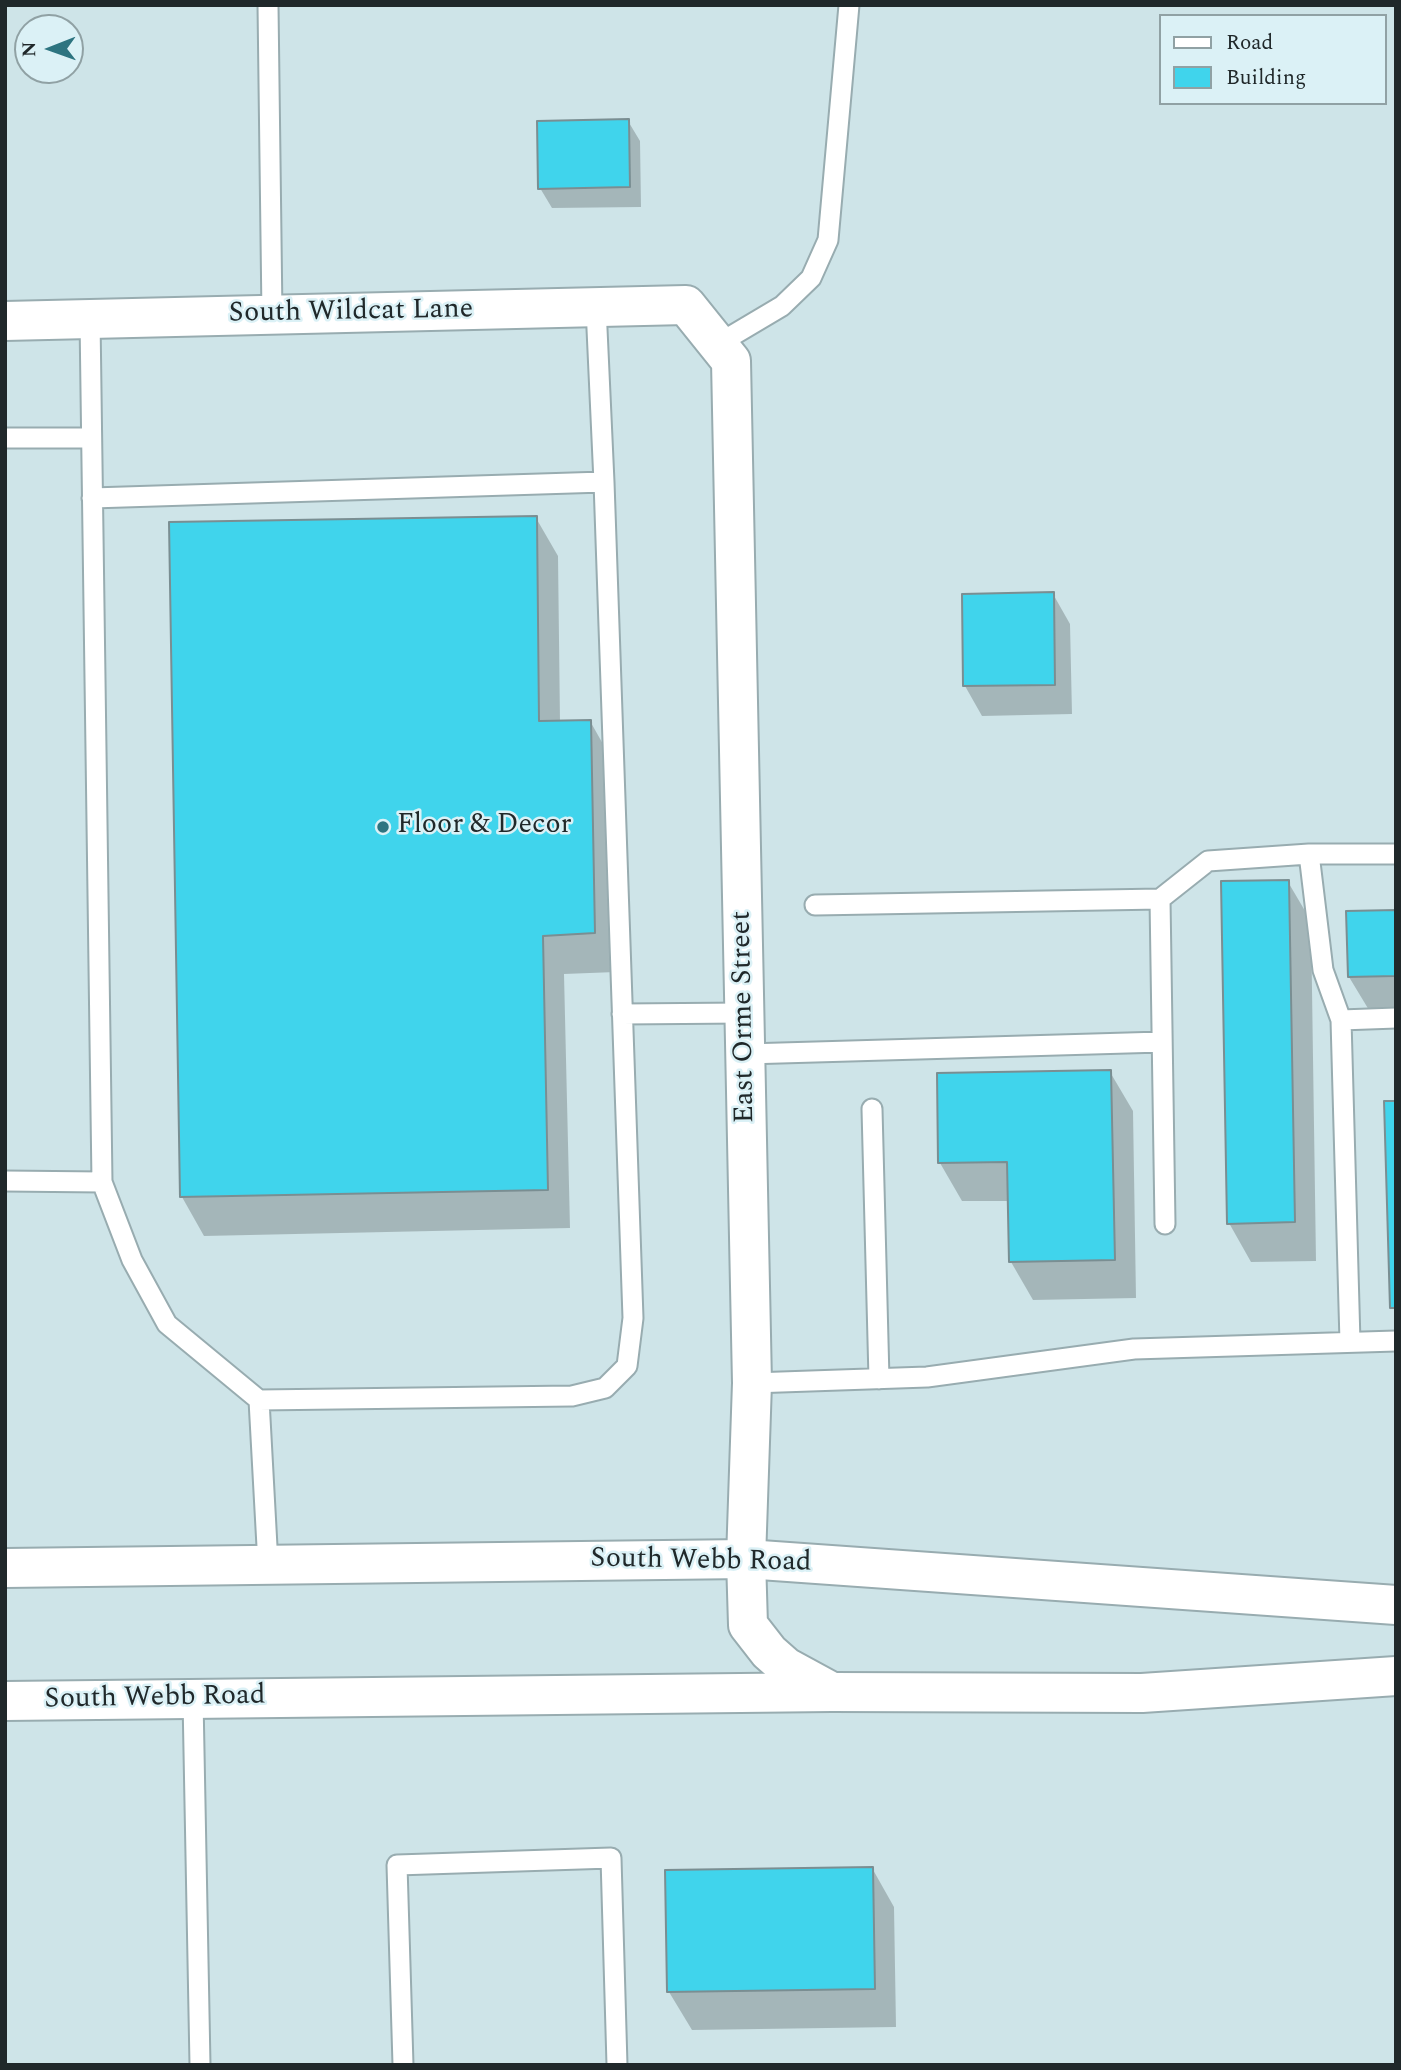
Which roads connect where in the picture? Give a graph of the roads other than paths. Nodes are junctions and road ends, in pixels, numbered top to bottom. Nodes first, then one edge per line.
1 (268, 5) edge
2 (849, 5) edge
3 (596, 307) junction
4 (693, 314) joint
5 (272, 315) junction
6 (90, 319) junction
7 (5, 321) edge
8 (718, 344) junction
9 (5, 438) edge
10 (91, 438) junction
11 (604, 482) junction
12 (92, 498) junction
13 (1309, 854) junction
14 (1396, 854) edge
15 (1160, 899) junction
16 (815, 905) dead end
17 (744, 1013) junction
18 (622, 1014) junction
19 (1396, 1018) edge
20 (1341, 1020) junction
21 (1162, 1042) junction
22 (746, 1054) junction
23 (872, 1109) dead end
24 (5, 1181) edge
25 (102, 1182) junction
26 (1165, 1224) dead end
27 (1396, 1341) edge
28 (1350, 1342) junction
29 (879, 1379) junction
30 (752, 1383) junction
31 (259, 1400) junction
32 (746, 1559) junction
33 (268, 1565) junction
34 (5, 1568) edge
35 (1396, 1605) edge
36 (1396, 1676) edge
37 (832, 1692) junction
38 (193, 1699) junction
39 (5, 1701) edge
40 (200, 2065) edge
41 (402, 2065) edge
42 (617, 2065) edge

1 - 5 lane
2 - 8 lane
3 - 4 main road, South Wildcat Lane
3 - 5 main road, South Wildcat Lane
3 - 11 lane
4 - 8 main road, East Orme Street
5 - 6 main road, South Wildcat Lane
6 - 7 main road, South Wildcat Lane
6 - 10 lane
8 - 17 main road, East Orme Street
9 - 10 lane
10 - 12 lane
11 - 12 lane
11 - 18 lane
12 - 25 lane
13 - 14 lane
13 - 15 lane
13 - 20 lane
15 - 16 lane
15 - 21 lane
17 - 18 lane
17 - 22 main road, East Orme Street
18 - 31 lane
19 - 20 lane
20 - 28 lane
21 - 22 lane
21 - 26 lane
22 - 30 main road, East Orme Street
23 - 29 lane
24 - 25 lane
25 - 31 lane
27 - 28 lane
28 - 29 lane
29 - 30 lane
30 - 32 main road, East Orme Street
31 - 33 lane
32 - 33 main road, South Webb Road
32 - 35 main road, South Webb Road
32 - 37 main road, East Orme Street
33 - 34 main road, South Webb Road
36 - 37 main road, South Webb Road
37 - 38 main road, South Webb Road
38 - 39 main road, South Webb Road
38 - 40 lane
41 - 42 lane

